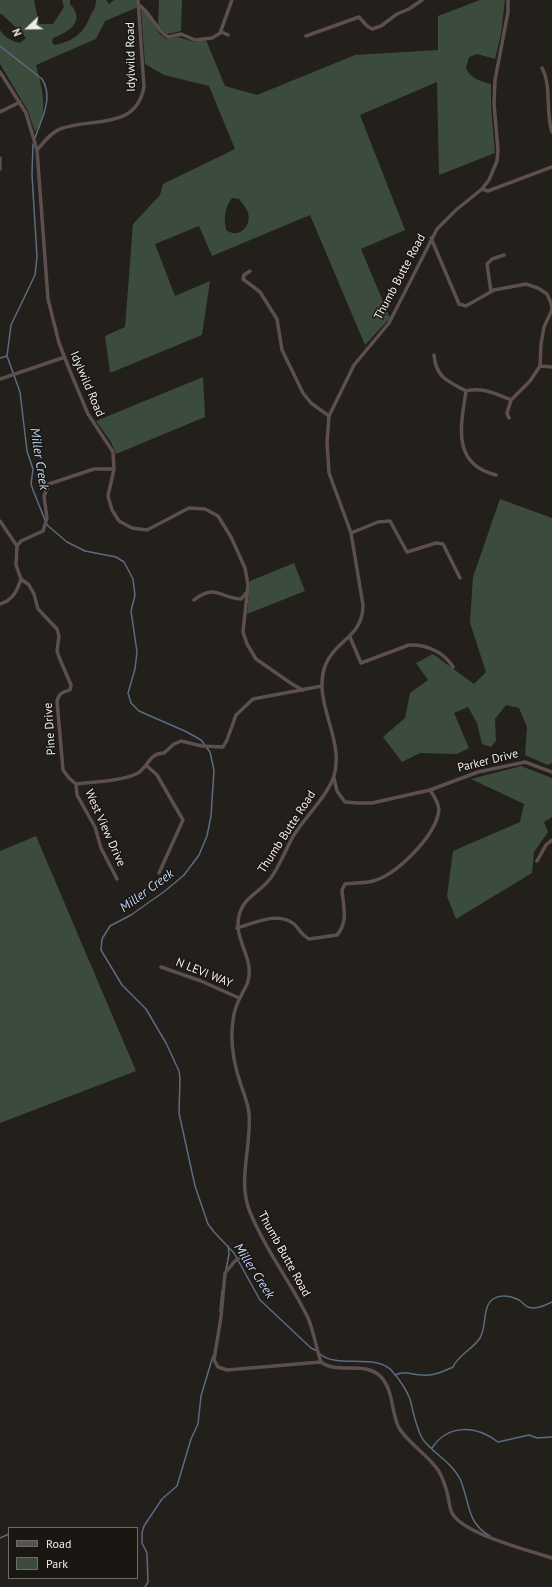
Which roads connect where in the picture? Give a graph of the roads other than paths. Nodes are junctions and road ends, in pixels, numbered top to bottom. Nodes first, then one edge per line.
1 (138, 0) edge
2 (232, 0) edge
3 (422, 0) edge
4 (508, 0) edge
5 (139, 5) junction
6 (220, 33) junction
7 (228, 35) dead end
8 (306, 36) dead end
9 (542, 68) dead end
10 (0, 72) edge
11 (20, 102) junction
12 (0, 112) edge
13 (552, 132) edge
14 (37, 150) junction
15 (0, 158) edge
16 (552, 167) edge
17 (0, 169) edge
18 (482, 189) junction
19 (431, 238) junction
20 (504, 255) dead end
21 (250, 271) dead end
22 (490, 292) junction
23 (434, 355) dead end
24 (65, 357) junction
25 (540, 366) junction
26 (552, 367) edge
27 (0, 379) edge
28 (466, 391) junction
29 (511, 400) junction
30 (329, 416) junction
31 (510, 418) dead end
32 (114, 469) junction
33 (496, 475) dead end
34 (0, 521) edge
35 (351, 533) junction
36 (17, 546) junction
37 (460, 578) dead end
38 (22, 579) junction
39 (247, 592) junction
40 (194, 600) dead end
41 (0, 604) edge
42 (350, 637) junction
43 (453, 667) dead end
44 (322, 686) junction
45 (303, 690) junction
46 (146, 765) junction
47 (552, 772) edge
48 (334, 778) junction
49 (76, 784) junction
50 (430, 790) junction
51 (552, 840) edge
52 (537, 861) dead end
53 (159, 873) dead end
54 (117, 879) dead end
55 (237, 928) junction
56 (160, 967) dead end
57 (239, 998) junction
58 (248, 1256) dead end
59 (321, 1362) junction
60 (552, 1558) edge

1 - 5 street, Idylwild Road
2 - 6 street
3 - 8 street
4 - 18 street, Thumb Butte Road
5 - 6 street
5 - 14 street, Idylwild Road
6 - 7 street
9 - 13 street
10 - 11 street
11 - 12 street
11 - 14 street
14 - 24 street, Idylwild Road
15 - 17 street
16 - 18 street
18 - 19 street, Thumb Butte Road
19 - 22 street
19 - 30 street, Thumb Butte Road
20 - 22 street
21 - 30 street
22 - 25 street
23 - 28 street
24 - 27 street
24 - 32 street, Idylwild Road
25 - 26 street
25 - 29 street
28 - 29 street
28 - 33 street
29 - 31 street
30 - 35 street, Thumb Butte Road
32 - 36 street
32 - 39 street, Idylwild Road
34 - 36 street
35 - 37 street
35 - 42 street, Thumb Butte Road
36 - 38 street, Pine Drive
38 - 41 street
38 - 49 street, Pine Drive
39 - 40 street
39 - 45 street, Idylwild Road
42 - 43 street
42 - 44 street, Thumb Butte Road
44 - 45 street
44 - 48 street, Thumb Butte Road
45 - 46 street
46 - 49 street
46 - 53 street
47 - 50 street, Parker Drive
48 - 50 street, Parker Drive
48 - 55 street, Thumb Butte Road
49 - 54 street, West View Drive
50 - 55 street
51 - 52 street
55 - 57 street, Thumb Butte Road
56 - 57 street, N LEVI WAY
57 - 59 street, Thumb Butte Road
58 - 59 street
59 - 60 street

